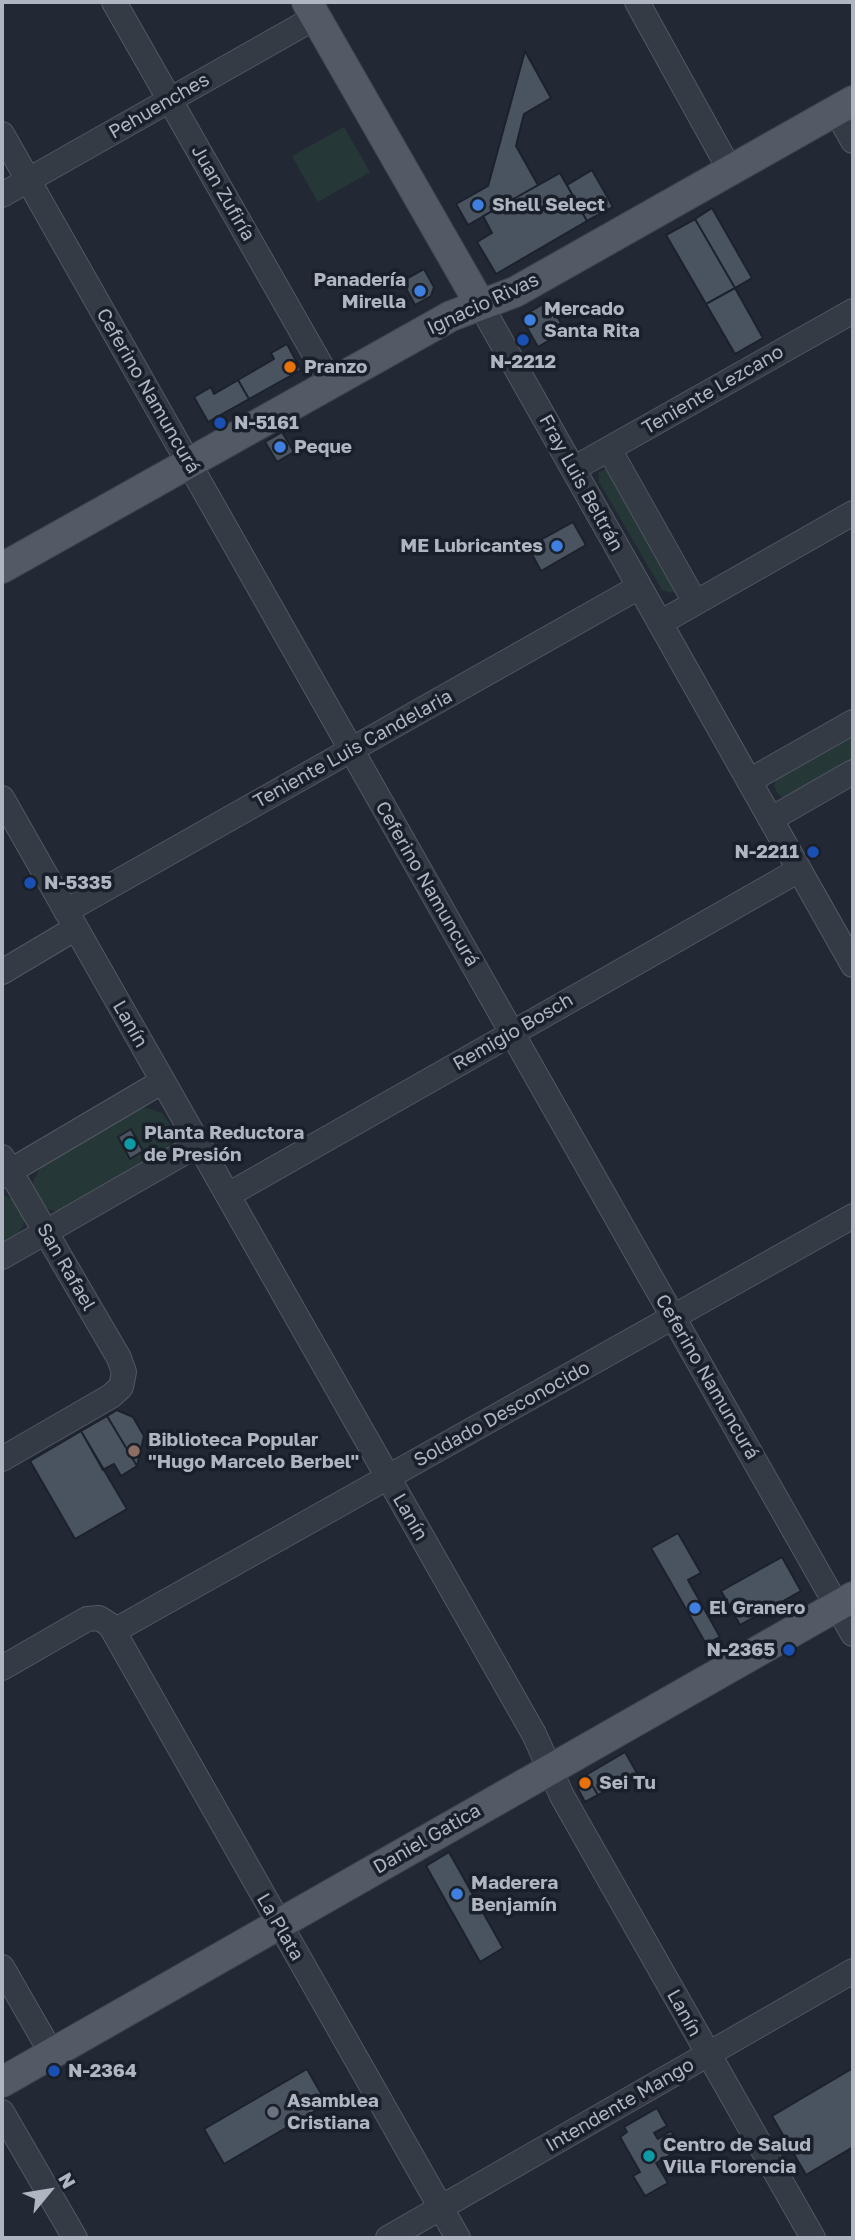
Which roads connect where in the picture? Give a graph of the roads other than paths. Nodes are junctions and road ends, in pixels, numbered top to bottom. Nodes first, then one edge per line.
1 (114, 2) edge
2 (637, 2) edge
3 (311, 9) edge
4 (170, 100) junction
5 (845, 106) edge
6 (2, 134) edge
7 (853, 141) edge
8 (730, 170) junction
9 (28, 180) junction
10 (2, 195) edge
11 (480, 304) junction
12 (853, 311) edge
13 (331, 383) junction
14 (609, 449) junction
15 (189, 463) junction
16 (573, 469) junction
17 (853, 513) edge
18 (2, 568) edge
19 (639, 587) junction
20 (695, 602) junction
21 (660, 623) junction
22 (853, 722) edge
23 (351, 750) junction
24 (853, 772) edge
25 (749, 781) junction
26 (2, 798) edge
27 (771, 819) junction
28 (799, 870) junction
29 (71, 920) junction
30 (853, 965) edge
31 (2, 972) edge
32 (512, 1033) junction
33 (163, 1081) junction
34 (199, 1144) junction
35 (5, 1168) edge
36 (228, 1195) junction
37 (853, 1216) edge
38 (46, 1232) junction
39 (2, 1257) edge
40 (673, 1317) junction
41 (2, 1459) edge
42 (388, 1478) junction
43 (845, 1602) edge
44 (107, 1625) junction
45 (853, 1634) edge
46 (2, 1668) edge
47 (549, 1770) junction
48 (278, 1923) junction
49 (2, 1967) edge
50 (853, 1971) edge
51 (52, 2053) junction
52 (707, 2055) junction
53 (2, 2082) edge
54 (2, 2112) edge
55 (441, 2208) junction
56 (75, 2238) edge
57 (388, 2238) edge
58 (458, 2238) edge
59 (813, 2238) edge

1 - 4 street, Juan Zufiría
2 - 8 street
3 - 4 street, Pehuenches
3 - 11 main road, Fray Luis Beltrán
4 - 9 street, Pehuenches
4 - 13 street, Juan Zufiría
5 - 7 street
5 - 8 main road, Ignacio Rivas
6 - 9 street, Ceferino Namuncurá
8 - 11 main road, Ignacio Rivas
9 - 10 street, Pehuenches
9 - 15 street, Ceferino Namuncurá
11 - 13 main road, Ignacio Rivas
11 - 16 street, Fray Luis Beltrán
12 - 14 street, Teniente Lezcano
13 - 15 main road, Ignacio Rivas
14 - 16 street, Teniente Lezcano
14 - 20 street
15 - 18 main road, Ignacio Rivas
15 - 23 street, Ceferino Namuncurá
16 - 19 street, Fray Luis Beltrán
17 - 20 street
19 - 21 street, Fray Luis Beltrán
19 - 23 street, Teniente Luis Candelaria
20 - 21 street
21 - 25 street, Fray Luis Beltrán
22 - 25 street
23 - 29 street, Teniente Luis Candelaria
23 - 32 street, Ceferino Namuncurá
24 - 27 street
25 - 27 street, Fray Luis Beltrán
26 - 29 street, Lanín
27 - 28 street, Fray Luis Beltrán
28 - 30 street, Fray Luis Beltrán
28 - 32 street, Remigio Bosch
29 - 31 street, Teniente Luis Candelaria
29 - 33 street, Lanín
32 - 36 street, Remigio Bosch
32 - 40 street, Ceferino Namuncurá
33 - 34 street, Lanín
33 - 35 street
34 - 36 street, Lanín
34 - 38 street
35 - 38 street, San Rafael
36 - 42 street, Lanín
37 - 40 street, Soldado Desconocido
38 - 39 street
38 - 41 street, San Rafael
40 - 42 street, Soldado Desconocido
40 - 43 street, Ceferino Namuncurá
42 - 44 street, Soldado Desconocido
42 - 47 street, Lanín
43 - 45 street, Ceferino Namuncurá
43 - 47 main road, Daniel Gatica
44 - 46 street, Soldado Desconocido
44 - 48 street, La Plata
47 - 48 main road, Daniel Gatica
47 - 52 street, Lanín
48 - 51 main road, Daniel Gatica
48 - 55 street, La Plata
49 - 51 street
50 - 52 street, Intendente Mango
51 - 53 main road, Daniel Gatica
52 - 55 street, Intendente Mango
52 - 59 street, Lanín
54 - 56 street
55 - 57 street, Intendente Mango
55 - 58 street, La Plata

